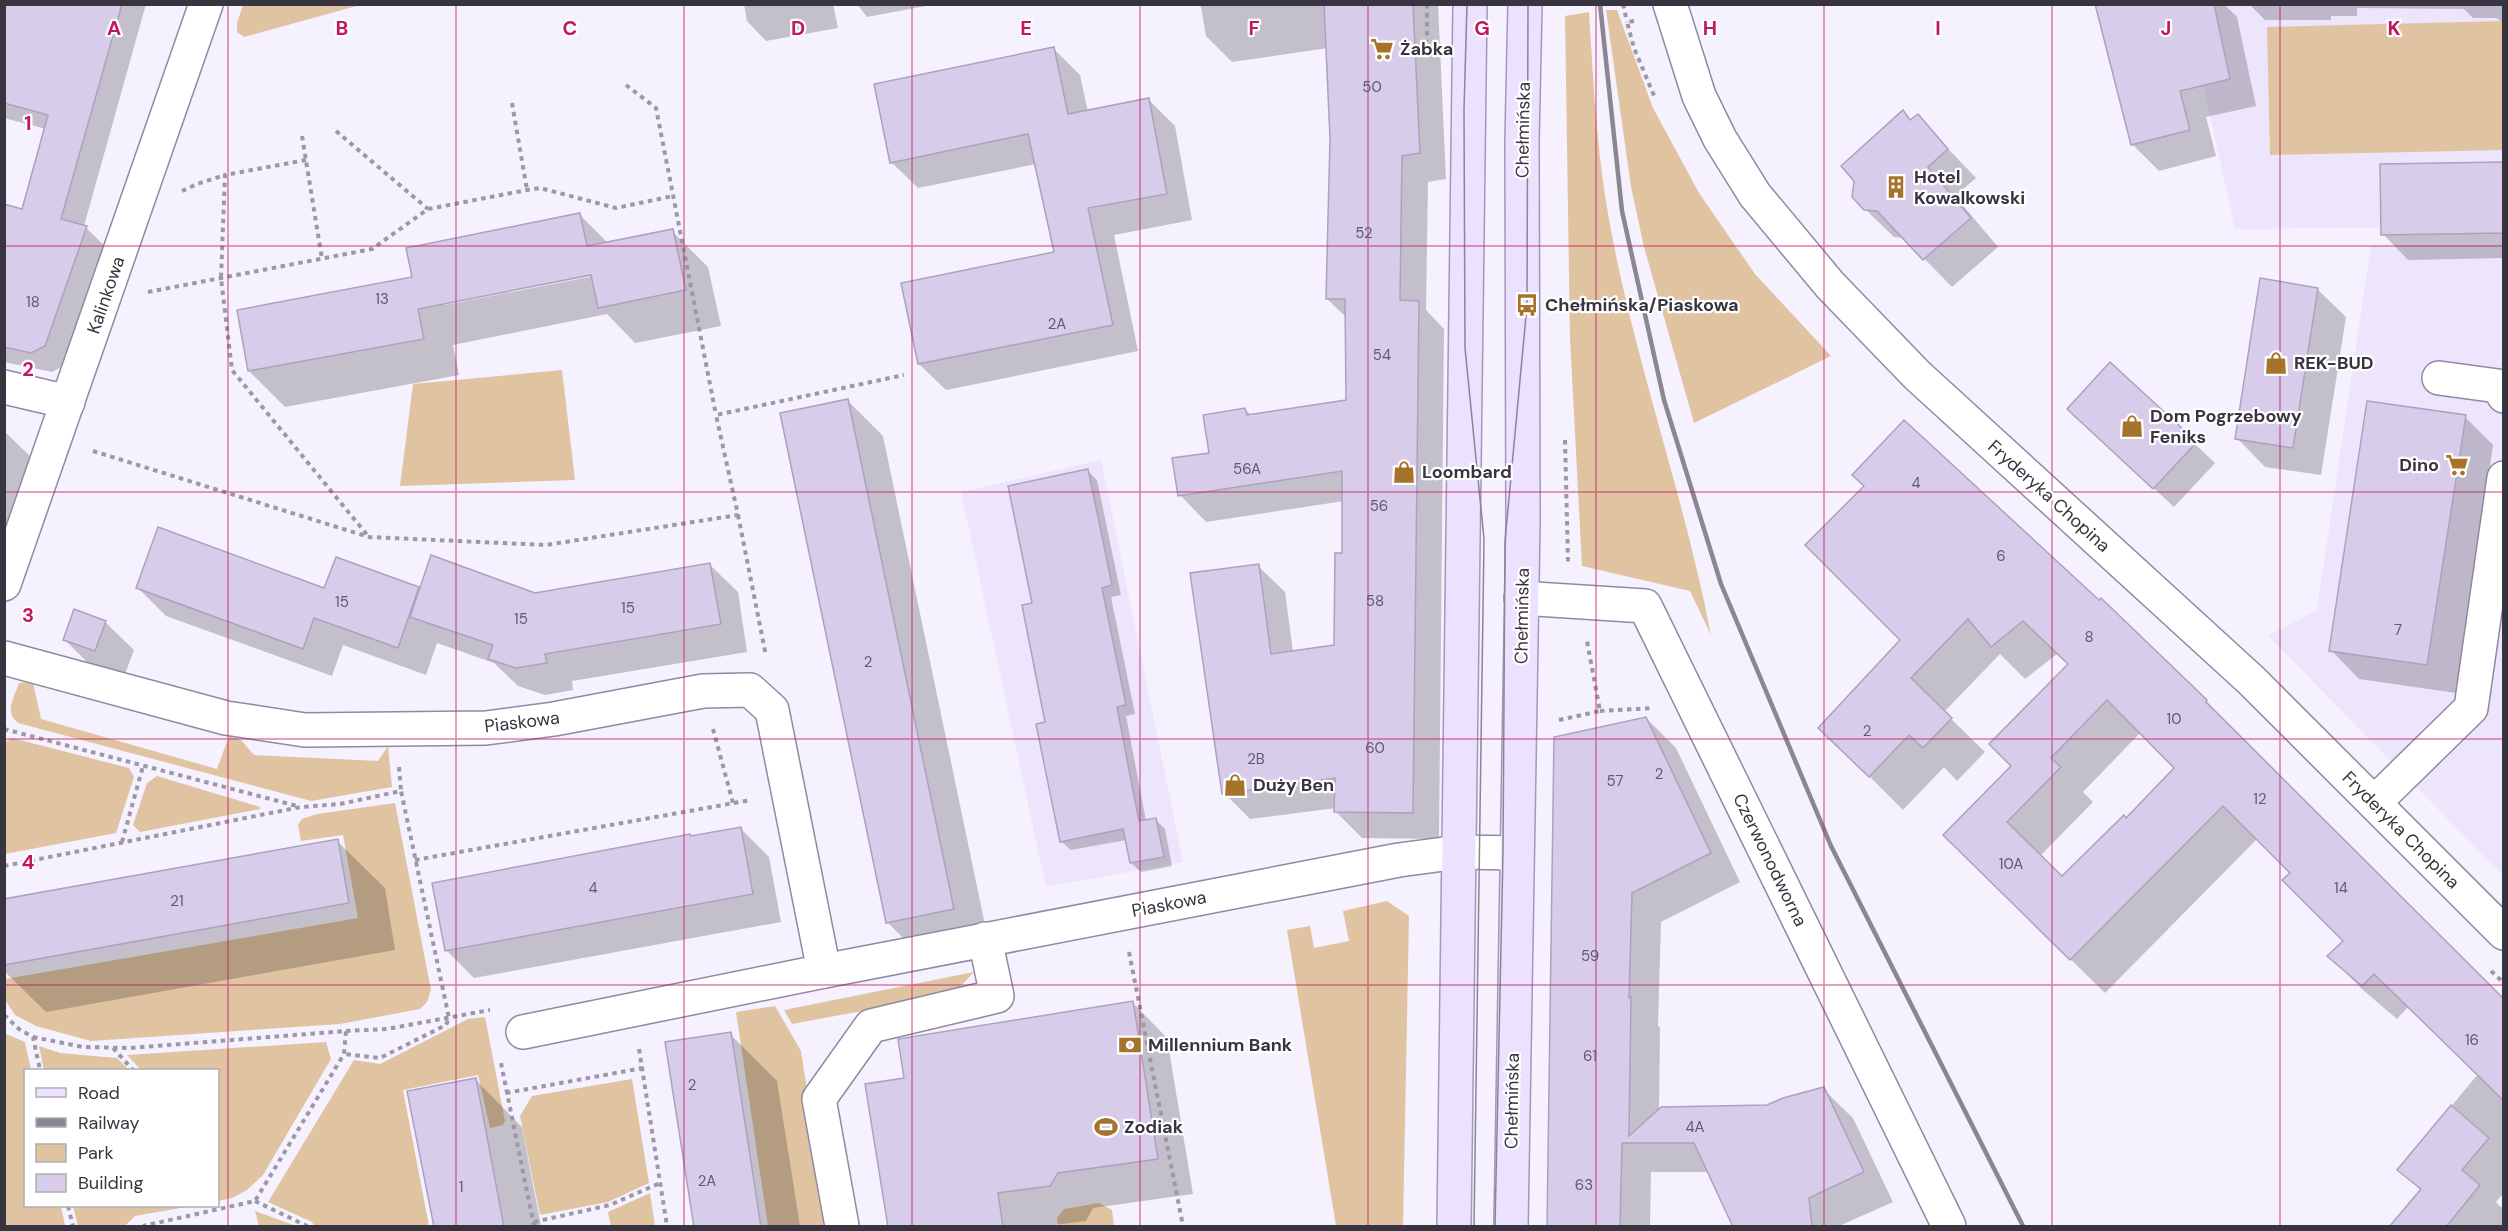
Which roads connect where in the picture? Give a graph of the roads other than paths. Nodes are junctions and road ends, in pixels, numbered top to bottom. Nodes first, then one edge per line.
1 (206, 4) edge
2 (1470, 4) edge
3 (1525, 4) edge
4 (1670, 4) edge
5 (2439, 378) dead end
6 (4, 387) edge
7 (2504, 396) edge
8 (68, 402) junction
9 (2504, 478) edge
10 (4, 584) edge
11 (1521, 598) junction
12 (4, 658) edge
13 (2374, 803) junction
14 (1459, 852) junction
15 (1516, 853) junction
16 (2504, 933) edge
17 (985, 939) junction
18 (824, 970) junction
19 (523, 1032) dead end
20 (842, 1227) edge
21 (1454, 1227) edge
22 (1511, 1227) edge
23 (1949, 1227) edge

1 - 8 street, Kalinkowa
2 - 14 main road
3 - 11 main road, Chełmińska
4 - 13 street, Fryderyka Chopina
5 - 7 street
6 - 8 street
8 - 10 street, Kalinkowa
9 - 13 street
11 - 15 main road, Chełmińska
11 - 23 street, Czerwonodworna
12 - 18 street, Piaskowa
13 - 16 street, Fryderyka Chopina
14 - 15 street, Piaskowa
14 - 17 street, Piaskowa
14 - 21 main road
15 - 22 main road, Chełmińska
17 - 18 street, Piaskowa
17 - 20 street
18 - 19 street, Piaskowa

